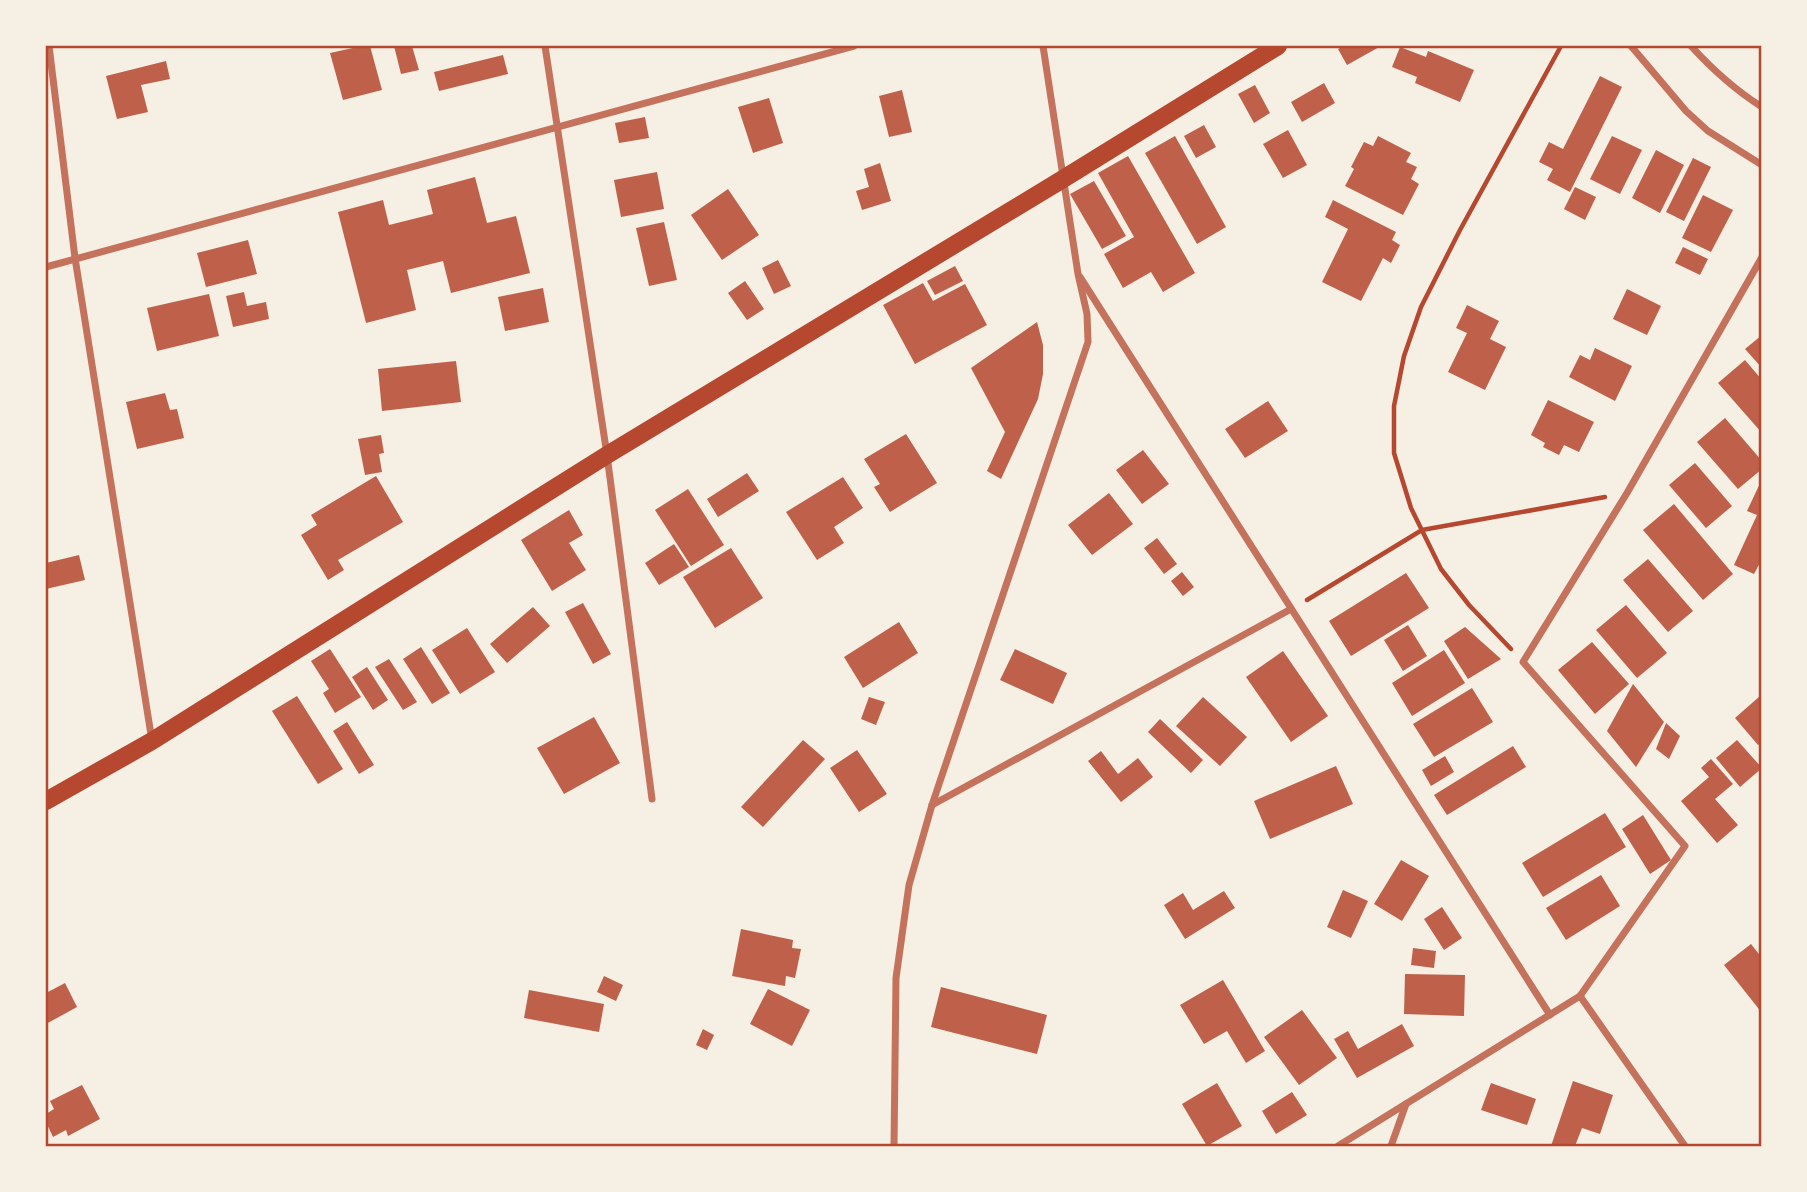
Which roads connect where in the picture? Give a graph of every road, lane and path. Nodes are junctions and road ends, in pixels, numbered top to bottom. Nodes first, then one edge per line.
1 (49, 46) edge
2 (545, 46) edge
3 (854, 46) edge
4 (1043, 46) edge
5 (1278, 46) edge
6 (1561, 46) edge
7 (1631, 46) edge
8 (1691, 46) edge
9 (1762, 107) edge
10 (558, 127) junction
11 (1762, 165) edge
12 (1063, 179) junction
13 (1762, 257) edge
14 (75, 258) junction
15 (46, 267) edge
16 (1078, 274) junction
17 (607, 455) junction
18 (1627, 493) junction
19 (1422, 530) junction
20 (1291, 609) junction
21 (1523, 662) junction
22 (152, 741) junction
23 (652, 799) dead end
24 (46, 800) edge
25 (932, 805) junction
26 (1580, 996) junction
27 (1550, 1015) junction
28 (1406, 1104) junction
29 (894, 1146) edge
30 (1338, 1146) edge
31 (1391, 1146) edge
32 (1685, 1146) edge

1 - 14 street
2 - 10 street
3 - 10 street
4 - 12 street
5 - 12 main road
6 - 19 path
7 - 11 street
8 - 9 street
10 - 14 street
10 - 17 street
12 - 16 street
12 - 17 main road
13 - 18 street
14 - 15 street
14 - 22 street
16 - 20 street
16 - 25 street
17 - 22 main road
17 - 23 street
18 - 19 path
18 - 21 street
19 - 20 path
19 - 21 path
20 - 25 street
20 - 27 street
21 - 26 street
22 - 24 main road
25 - 29 street
26 - 27 street
26 - 32 street
27 - 28 street
28 - 30 street
28 - 31 street

